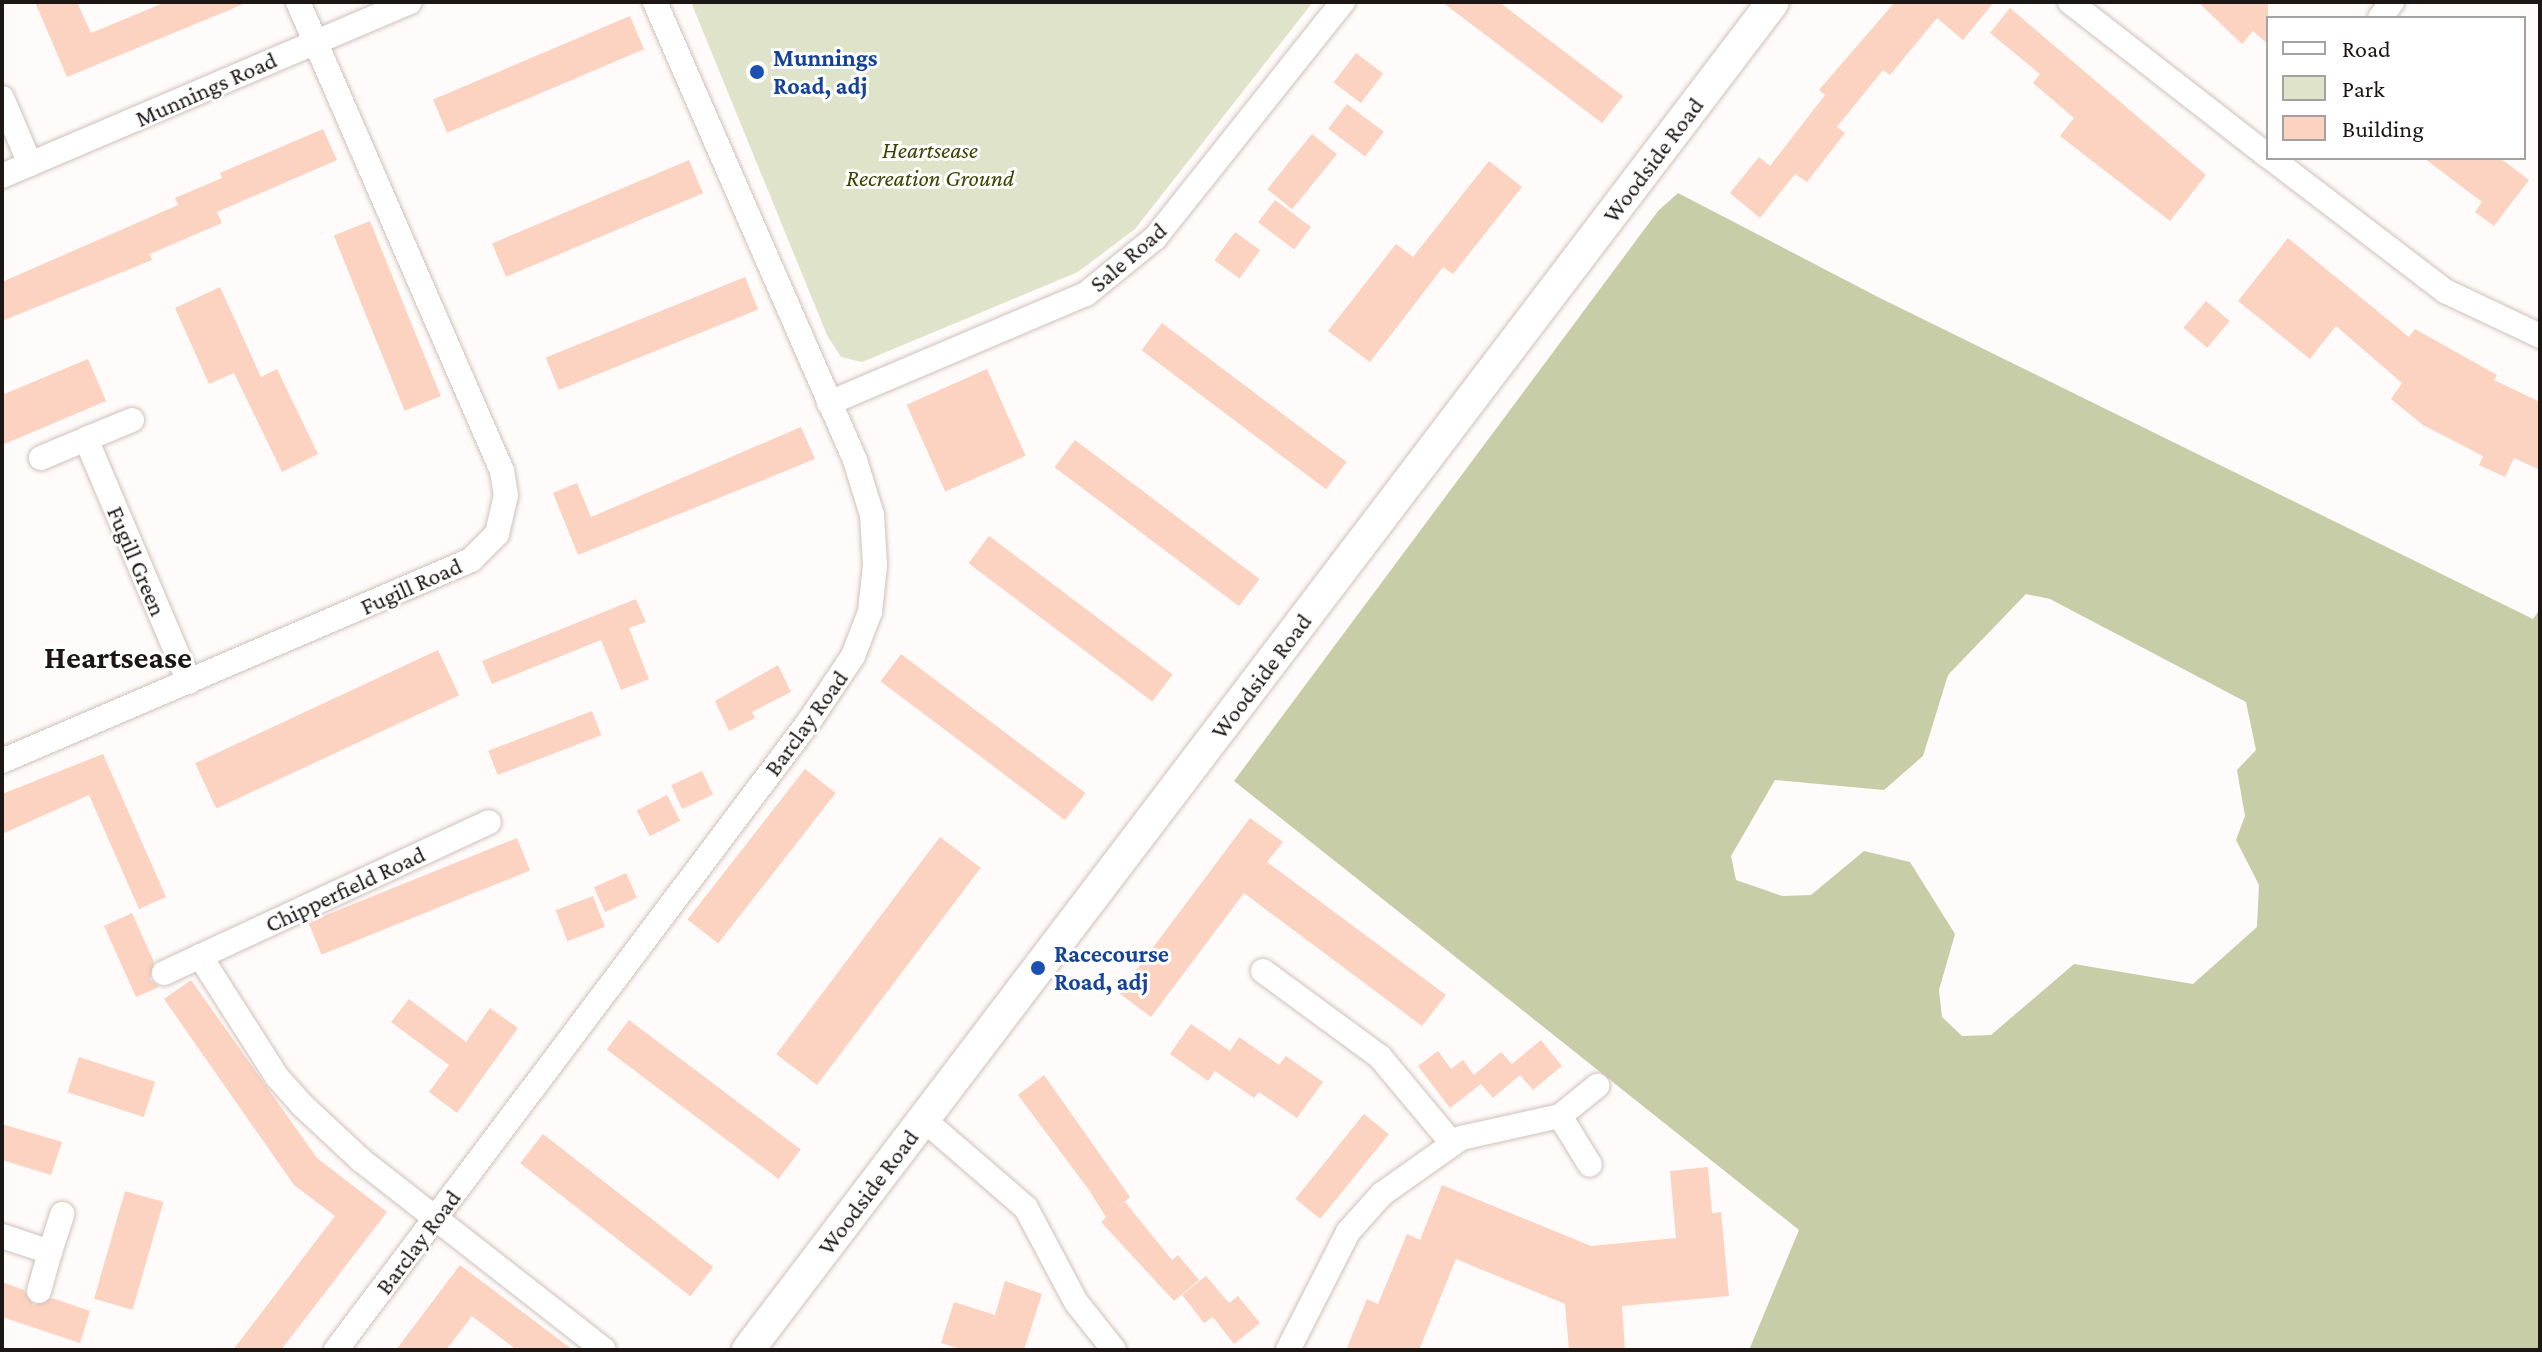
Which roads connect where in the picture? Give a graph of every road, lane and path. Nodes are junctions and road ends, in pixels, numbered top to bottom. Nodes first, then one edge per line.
1 (298, 2) edge
2 (409, 2) edge
3 (655, 2) edge
4 (1343, 2) edge
5 (1773, 2) edge
6 (2070, 2) edge
7 (316, 40) junction
8 (2, 98) edge
9 (2266, 153) edge
10 (2275, 160) edge
11 (30, 164) junction
12 (2, 176) edge
13 (2540, 336) edge
14 (829, 403) junction
15 (132, 420) dead end
16 (86, 439) junction
17 (41, 458) dead end
18 (189, 682) junction
19 (2, 761) edge
20 (489, 822) dead end
21 (200, 956) junction
22 (1263, 971) dead end
23 (164, 973) dead end
24 (1597, 1086) dead end
25 (1560, 1116) junction
26 (923, 1119) junction
27 (1452, 1143) junction
28 (1590, 1165) dead end
29 (62, 1214) dead end
30 (435, 1218) junction
31 (2, 1236) edge
32 (50, 1252) junction
33 (39, 1291) dead end
34 (336, 1350) edge
35 (604, 1350) edge
36 (748, 1350) edge
37 (1114, 1350) edge
38 (1288, 1350) edge

1 - 7 street, Fugill Road
2 - 7 street, Munnings Road
3 - 14 street, Barclay Road
4 - 14 street, Sale Road
5 - 26 street, Woodside Road
6 - 9 street
7 - 11 street, Munnings Road
7 - 18 street, Fugill Road
8 - 11 street
10 - 13 street
11 - 12 street, Munnings Road
14 - 30 street, Barclay Road
15 - 16 street
16 - 17 street
16 - 18 street, Fugill Green
18 - 19 street, Fugill Road
20 - 21 street, Chipperfield Road
21 - 23 street, Chipperfield Road
21 - 30 street
22 - 27 street
24 - 25 street
25 - 27 street
25 - 28 street
26 - 36 street, Woodside Road
26 - 37 street
27 - 38 street
29 - 32 street
30 - 34 street, Barclay Road
30 - 35 street
31 - 32 street
32 - 33 street

